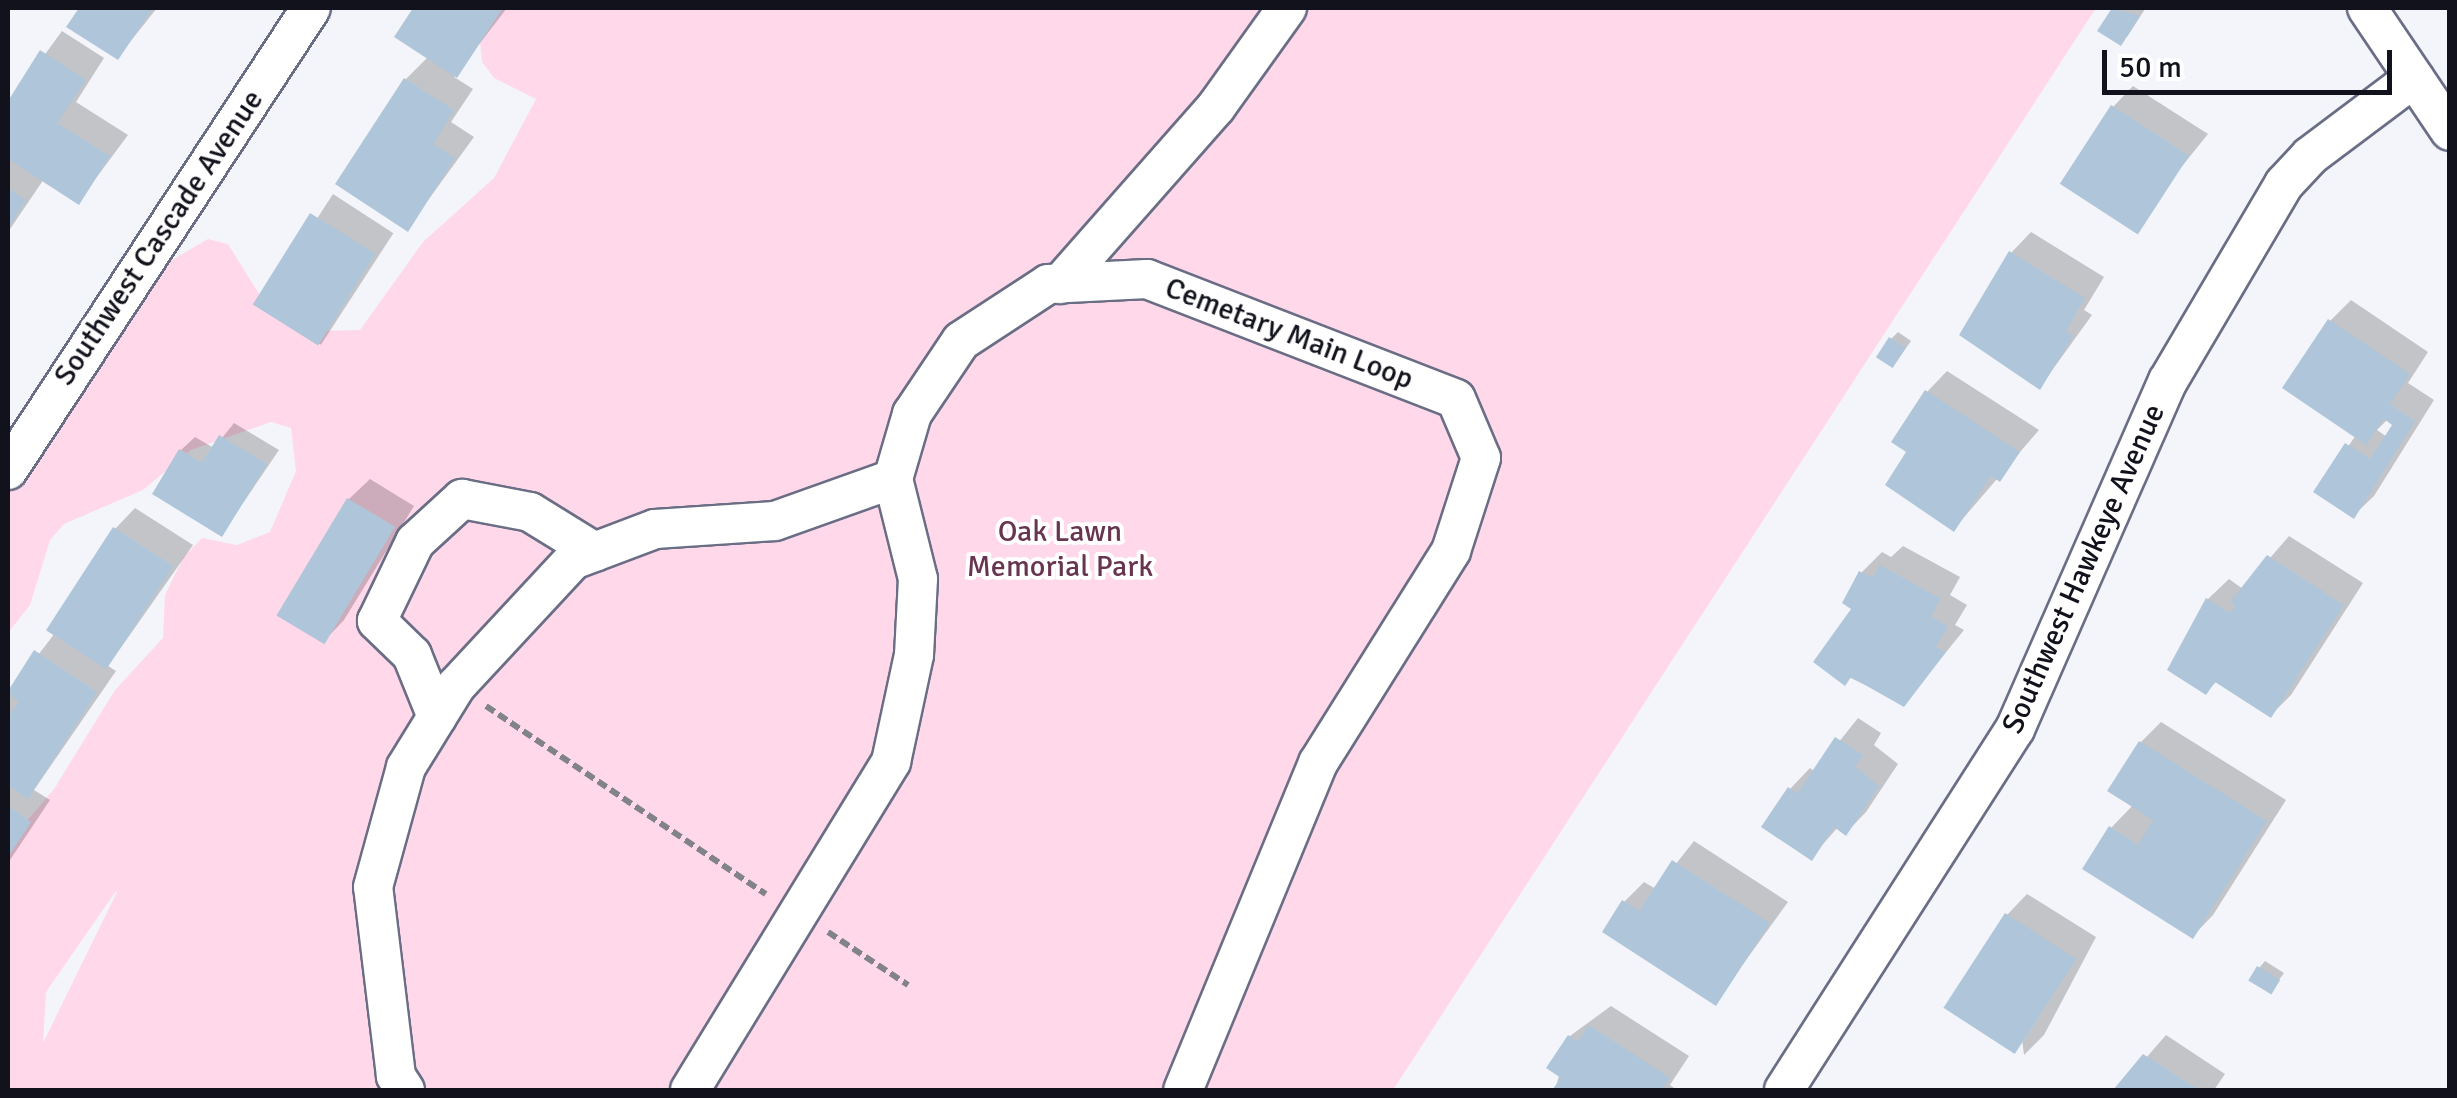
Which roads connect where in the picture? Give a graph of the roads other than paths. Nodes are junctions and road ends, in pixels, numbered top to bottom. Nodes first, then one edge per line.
1 (310, 8) edge
2 (1287, 8) edge
3 (2368, 8) edge
4 (2414, 78) junction
5 (2450, 131) edge
6 (1060, 284) junction
7 (8, 470) edge
8 (893, 479) junction
9 (595, 552) junction
10 (446, 701) junction
11 (405, 1090) edge
12 (690, 1090) edge
13 (1184, 1090) edge
14 (1784, 1090) edge

1 - 7 street, Southwest Cascade Avenue
2 - 6 street
3 - 4 street
4 - 5 street
4 - 14 street, Southwest Hawkeye Avenue
6 - 8 street, Cemetary Main Loop
6 - 13 street, Cemetary Main Loop
8 - 9 street
8 - 12 street
9 - 10 street
9 - 10 street
10 - 11 street

